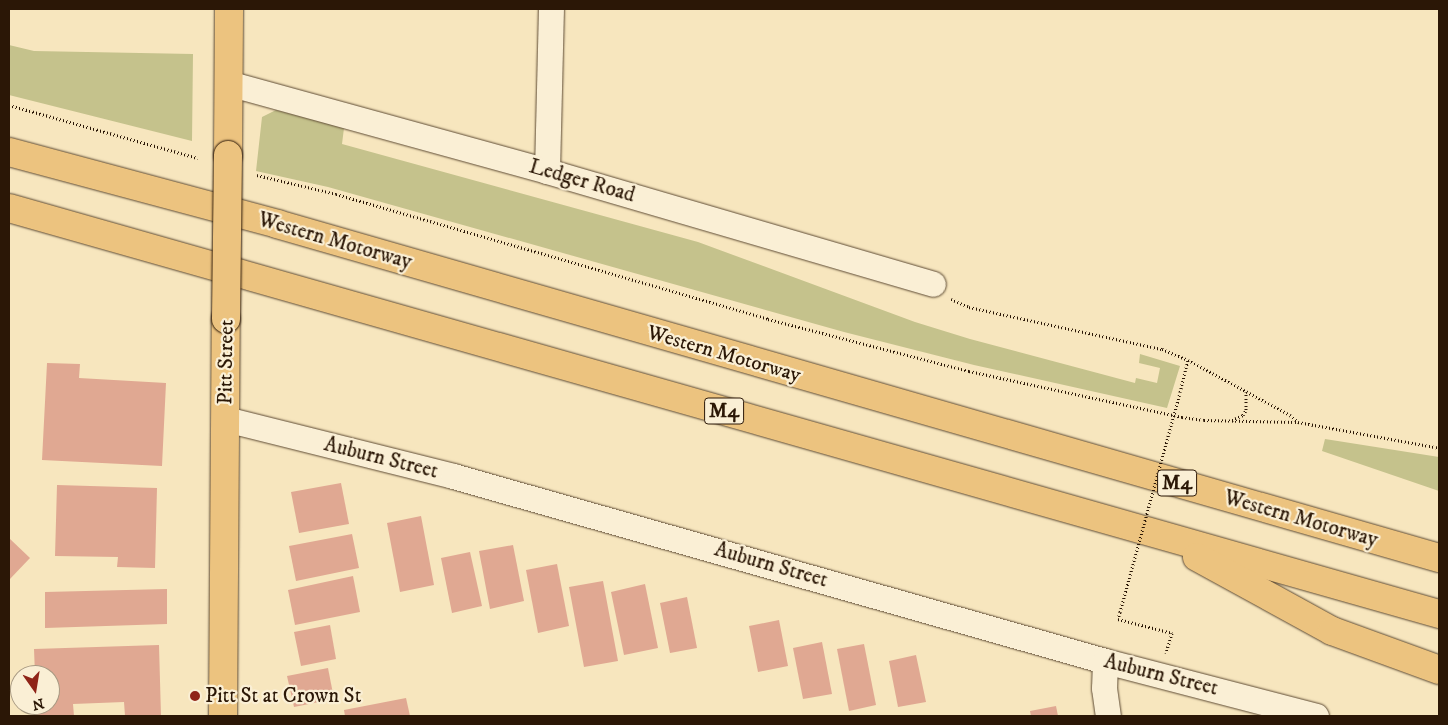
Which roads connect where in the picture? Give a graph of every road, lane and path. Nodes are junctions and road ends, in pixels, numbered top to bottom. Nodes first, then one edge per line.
1 (229, 9) edge
2 (551, 9) edge
3 (228, 84) junction
4 (9, 106) edge
5 (9, 152) edge
6 (198, 158) dead end
7 (547, 171) junction
8 (257, 175) dead end
9 (9, 208) edge
10 (933, 284) joint
11 (1188, 360) junction
12 (1246, 391) junction
13 (225, 420) junction
14 (1230, 421) junction
15 (1298, 422) junction
16 (1439, 448) edge
17 (1153, 533) junction
18 (1404, 548) junction
19 (1439, 552) edge
20 (1439, 558) edge
21 (1439, 614) edge
22 (1164, 660) dead end
23 (1105, 661) junction
24 (1439, 670) edge
25 (223, 716) edge
26 (1108, 716) edge
27 (1316, 716) edge

1 - 3 main road, Pitt Street
2 - 7 street
3 - 7 street, Ledger Road
3 - 13 main road, Pitt Street, bridge
4 - 6 path
5 - 18 main road, Western Motorway / M4
7 - 10 street, Ledger Road
8 - 14 path
9 - 17 main road, M4
10 - 11 path
11 - 12 path
11 - 22 path, bridge
12 - 14 path
12 - 15 path
13 - 23 street, Auburn Street
13 - 25 main road, Pitt Street
14 - 15 path
15 - 16 path
17 - 21 main road, M4
17 - 24 main road
18 - 19 main road, M4
18 - 20 main road, Western Motorway / M4
23 - 26 street
23 - 27 street, Auburn Street

